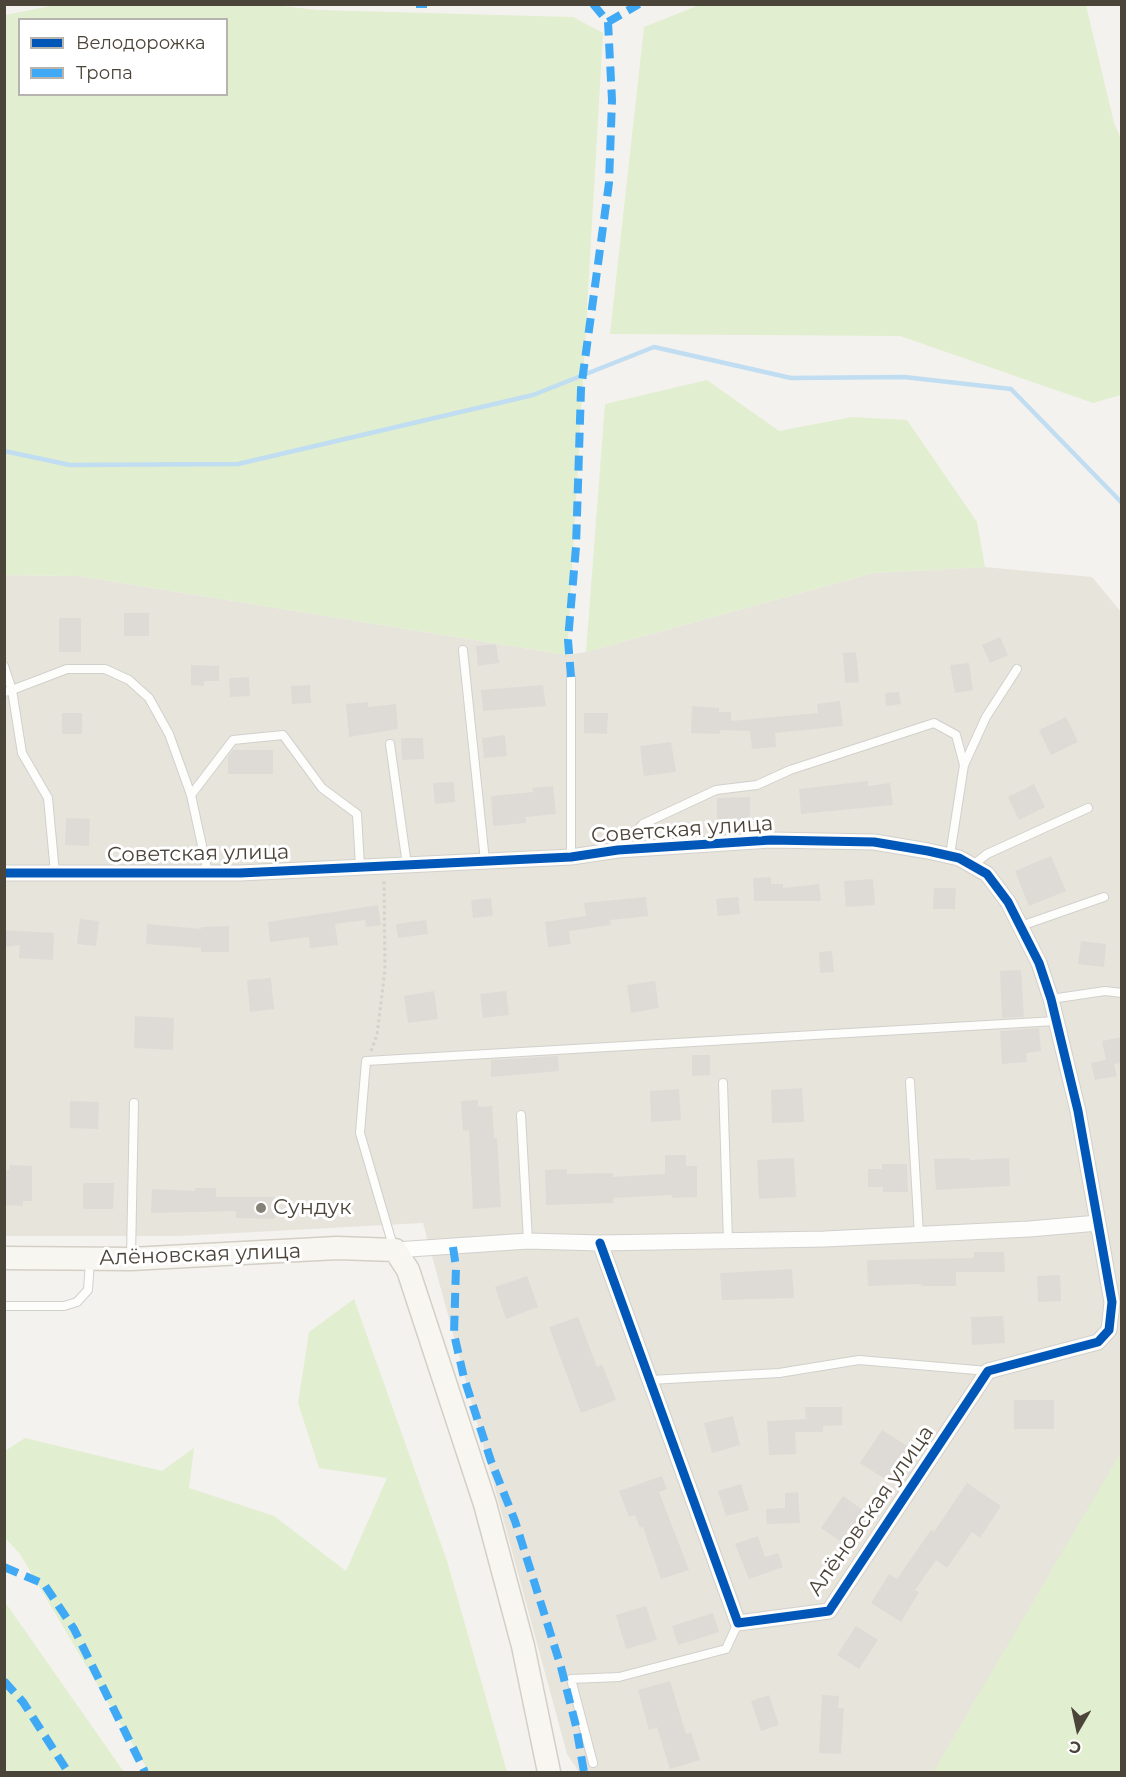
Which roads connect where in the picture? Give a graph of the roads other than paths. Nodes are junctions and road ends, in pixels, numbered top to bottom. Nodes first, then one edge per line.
1 (464, 650) dead end
2 (4, 666) edge
3 (1017, 669) dead end
4 (570, 677) dead end
5 (8, 691) edge
6 (390, 744) dead end
7 (964, 765) junction
8 (191, 795) junction
9 (1088, 807) dead end
10 (618, 850) junction
11 (950, 855) junction
12 (571, 857) junction
13 (485, 861) junction
14 (407, 865) junction
15 (973, 866) junction
16 (360, 867) junction
17 (4, 873) edge
18 (55, 873) junction
19 (208, 873) junction
20 (1104, 897) dead end
21 (1021, 926) junction
22 (1122, 993) edge
23 (1051, 999) junction
24 (1056, 1021) junction
25 (910, 1082) dead end
26 (723, 1083) dead end
27 (134, 1103) dead end
28 (521, 1115) dead end
29 (1098, 1223) junction
30 (919, 1235) junction
31 (528, 1241) junction
32 (728, 1241) junction
33 (600, 1243) junction
34 (395, 1250) junction
35 (4, 1258) edge
36 (130, 1259) junction
37 (90, 1260) junction
38 (4, 1306) edge
39 (988, 1371) junction
40 (650, 1380) junction
41 (738, 1623) junction
42 (593, 1763) dead end
43 (549, 1773) edge

1 - 13 lane
2 - 5 lane
3 - 7 lane
4 - 12 lane
5 - 8 lane
5 - 18 lane
6 - 14 lane
7 - 10 lane
7 - 11 lane
8 - 16 lane
8 - 19 lane
9 - 15 lane
10 - 11 street, Советская улица
10 - 12 street, Советская улица
11 - 15 street, Советская улица
12 - 13 street, Советская улица
13 - 14 street, Советская улица
14 - 16 street, Советская улица
15 - 21 street, Советская улица
16 - 19 street, Советская улица
17 - 18 street, Советская улица
18 - 19 street, Советская улица
20 - 21 lane
21 - 23 street, Советская улица
22 - 23 lane
23 - 24 street, Советская улица
24 - 29 street, Советская улица
24 - 34 lane
25 - 30 lane
26 - 32 lane
27 - 36 lane
28 - 31 lane
29 - 30 street
29 - 39 street
30 - 32 street
31 - 33 street
31 - 34 street
32 - 33 street
33 - 40 street
34 - 36 street, Алёновская улица
34 - 43 street
35 - 37 street, Алёновская улица
36 - 37 street, Алёновская улица
37 - 38 lane
39 - 40 lane
39 - 41 street, Алёновская улица
40 - 41 street
41 - 42 lane

